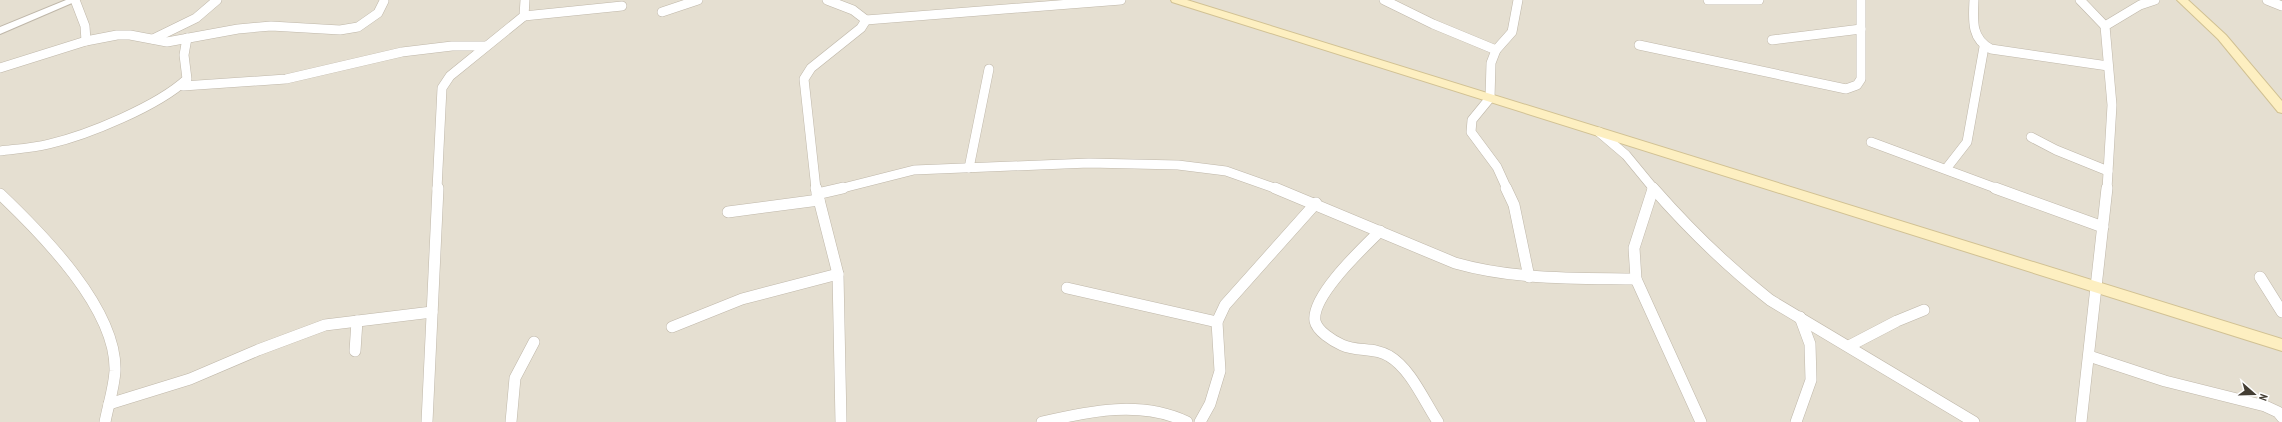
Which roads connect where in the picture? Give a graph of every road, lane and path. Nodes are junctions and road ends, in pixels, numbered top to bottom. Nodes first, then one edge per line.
1 (74, 0) edge
2 (217, 0) edge
3 (525, 0) edge
4 (698, 0) edge
5 (827, 0) edge
6 (1120, 0) edge
7 (1176, 0) edge
8 (1384, 0) edge
9 (1518, 0) edge
10 (1708, 0) edge
11 (1759, 0) edge
12 (1861, 0) edge
13 (1974, 0) edge
14 (2080, 0) edge
15 (2155, 0) edge
16 (2182, 0) edge
17 (2267, 0) edge
18 (384, 2) dead end
19 (622, 6) dead end
20 (2282, 6) edge
21 (662, 12) dead end
22 (524, 16) junction
23 (866, 20) junction
24 (2105, 26) junction
25 (1861, 29) junction
26 (0, 31) edge
27 (187, 38) junction
28 (86, 40) junction
29 (153, 40) junction
30 (1772, 40) dead end
31 (1639, 45) dead end
32 (485, 46) junction
33 (1984, 47) junction
34 (1496, 50) junction
35 (2108, 66) junction
36 (0, 68) edge
37 (989, 69) dead end
38 (183, 86) junction
39 (1490, 98) junction
40 (2282, 109) edge
41 (1599, 132) junction
42 (2031, 137) dead end
43 (1871, 142) dead end
44 (0, 151) edge
45 (969, 168) junction
46 (1946, 169) junction
47 (2108, 171) junction
48 (1653, 189) junction
49 (0, 194) edge
50 (818, 197) junction
51 (1316, 203) junction
52 (728, 212) dead end
53 (2103, 227) junction
54 (1380, 231) junction
55 (838, 274) junction
56 (1529, 277) junction
57 (2260, 277) dead end
58 (1636, 279) junction
59 (2097, 287) junction
60 (1068, 288) dead end
61 (1924, 310) dead end
62 (432, 312) junction
63 (2282, 312) edge
64 (1800, 317) junction
65 (357, 321) junction
66 (1217, 322) junction
67 (672, 327) dead end
68 (534, 342) dead end
69 (2282, 345) edge
70 (1849, 346) junction
71 (355, 351) dead end
72 (2089, 356) junction
73 (109, 404) junction
74 (2282, 417) edge
75 (104, 422) edge
76 (427, 422) edge
77 (511, 422) edge
78 (841, 422) edge
79 (1042, 422) edge
80 (1187, 422) edge
81 (1200, 422) edge
82 (1438, 422) edge
83 (1701, 422) edge
84 (1796, 422) edge
85 (1974, 422) edge
86 (2081, 422) edge

1 - 26 street
1 - 28 street
2 - 29 street
3 - 22 street
4 - 21 street
5 - 23 street
6 - 23 street
7 - 39 main road
8 - 34 street
9 - 34 street
10 - 11 street
12 - 25 street
13 - 33 street
14 - 24 street
15 - 24 street
16 - 40 main road
17 - 20 street
18 - 27 street
19 - 22 street
22 - 32 street
23 - 50 street
24 - 35 street
25 - 30 street
25 - 31 street
27 - 29 street
27 - 38 street
28 - 29 street
28 - 36 street
32 - 38 street
32 - 62 street
33 - 35 street
33 - 46 street
34 - 39 street
35 - 47 street
37 - 45 street
38 - 44 street
39 - 41 main road
39 - 56 street
41 - 48 street
41 - 59 main road
42 - 47 street
43 - 46 street
45 - 50 street
45 - 51 street
46 - 53 street
47 - 53 street
48 - 58 street
48 - 64 street
49 - 73 street
50 - 52 street
50 - 55 street
51 - 54 street
51 - 66 street
53 - 59 street
54 - 56 street
54 - 82 street
55 - 67 street
55 - 78 street
56 - 58 street
57 - 63 street
58 - 83 street
59 - 69 main road
59 - 72 street
60 - 66 street
61 - 70 street
62 - 65 street
62 - 76 street
64 - 70 street
64 - 84 street
65 - 71 street
65 - 73 street
66 - 81 street
68 - 77 street
70 - 85 street
72 - 74 street
72 - 86 street
73 - 75 street
79 - 80 street

